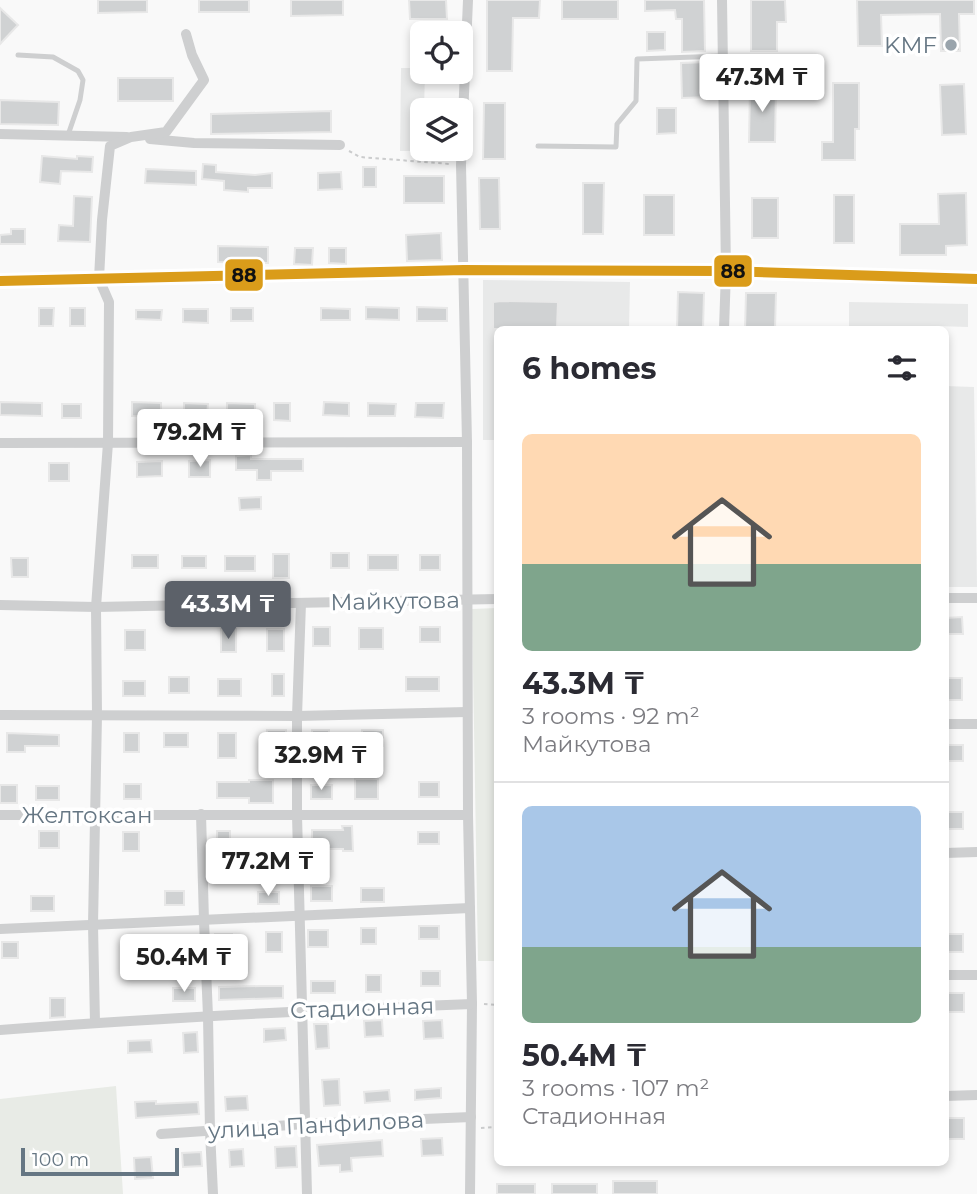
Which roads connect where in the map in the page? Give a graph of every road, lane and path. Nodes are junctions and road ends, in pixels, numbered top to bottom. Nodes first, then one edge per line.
1 (468, 0) edge
2 (722, 0) edge
3 (186, 33) dead end
4 (18, 55) dead end
5 (723, 56) junction
6 (0, 134) edge
7 (68, 135) junction
8 (131, 137) junction
9 (340, 145) joint
10 (538, 146) dead end
11 (461, 164) junction
12 (464, 270) junction
13 (726, 271) junction
14 (99, 279) junction
15 (977, 279) edge
16 (0, 281) edge
17 (724, 326) edge
18 (467, 442) junction
19 (0, 443) edge
20 (108, 443) junction
21 (949, 598) edge
22 (977, 598) edge
23 (494, 599) edge
24 (468, 600) junction
25 (301, 603) junction
26 (0, 606) edge
27 (96, 607) junction
28 (467, 712) junction
29 (0, 715) edge
30 (97, 715) junction
31 (297, 716) junction
32 (949, 724) edge
33 (977, 724) edge
34 (201, 814) junction
35 (0, 815) edge
36 (94, 815) junction
37 (468, 815) junction
38 (297, 816) junction
39 (977, 852) edge
40 (949, 853) edge
41 (470, 908) junction
42 (299, 916) junction
43 (204, 921) junction
44 (93, 925) junction
45 (0, 929) edge
46 (949, 975) edge
47 (977, 975) edge
48 (472, 1004) junction
49 (494, 1005) edge
50 (303, 1011) junction
51 (208, 1016) junction
52 (94, 1023) junction
53 (0, 1030) edge
54 (977, 1095) edge
55 (949, 1096) edge
56 (471, 1123) junction
57 (305, 1124) junction
58 (494, 1127) edge
59 (210, 1131) junction
60 (161, 1134) dead end
61 (213, 1194) edge
62 (307, 1194) edge
63 (471, 1194) edge

1 - 11 street
2 - 5 street
3 - 8 street
4 - 7 lane
5 - 10 lane
5 - 13 street
6 - 7 street
7 - 8 street
8 - 9 street
8 - 14 street
9 - 11 path
11 - 12 street
12 - 13 street
12 - 14 street
12 - 18 street
13 - 15 street
13 - 17 street
14 - 16 street
14 - 20 street
18 - 20 street
18 - 24 street
19 - 20 street
20 - 27 street
21 - 22 street
23 - 24 street, Майкутова
24 - 25 street, Майкутова
24 - 28 street
25 - 27 street, Майкутова
25 - 31 street
26 - 27 street, Майкутова
27 - 30 street
28 - 31 street
28 - 37 street
29 - 30 street
30 - 31 street
30 - 36 street
31 - 38 street
32 - 33 street
34 - 36 street, Желтоксан
34 - 38 street, Желтоксан
34 - 43 street
35 - 36 street, Желтоксан
36 - 44 street
37 - 38 street, Желтоксан
37 - 41 street
38 - 42 street
39 - 40 street
41 - 42 street
41 - 48 street
42 - 43 street
42 - 50 street
43 - 44 street
43 - 51 street
44 - 45 street
44 - 52 street
46 - 47 street
48 - 49 path
48 - 50 street, Стадионная
48 - 56 street
50 - 51 street, Стадионная
50 - 57 street
51 - 52 street, Стадионная
51 - 59 street
52 - 53 street, Стадионная
54 - 55 street
56 - 57 street, улица Панфилова
56 - 58 path
56 - 63 street
57 - 59 street, улица Панфилова
57 - 62 street
59 - 60 street, улица Панфилова
59 - 61 street

